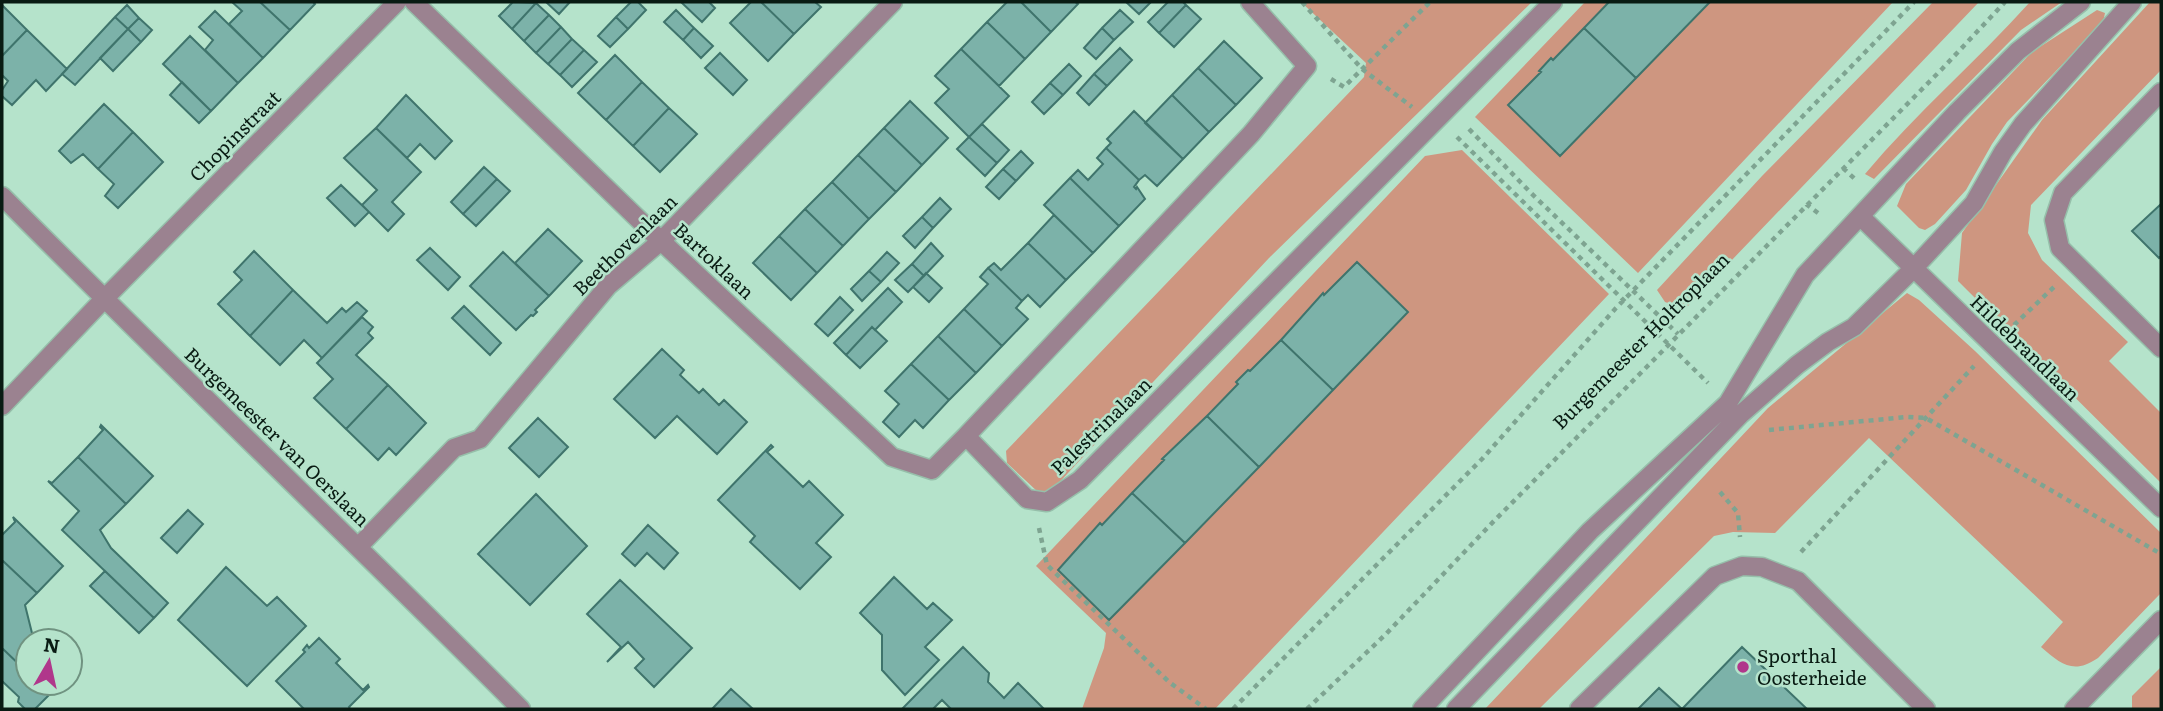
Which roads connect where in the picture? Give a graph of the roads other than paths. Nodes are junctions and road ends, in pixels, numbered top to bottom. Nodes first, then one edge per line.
1 (397, 2) edge
2 (414, 2) edge
3 (893, 2) edge
4 (1250, 2) edge
5 (1553, 2) edge
6 (2081, 2) edge
7 (2132, 2) edge
8 (2161, 92) edge
9 (2, 197) edge
10 (1861, 216) junction
11 (661, 241) junction
12 (1914, 268) junction
13 (104, 299) junction
14 (2161, 348) edge
15 (2, 406) edge
16 (1735, 409) junction
17 (966, 436) junction
18 (2161, 508) edge
19 (359, 546) junction
20 (2161, 620) edge
21 (521, 709) edge
22 (1422, 709) edge
23 (1456, 709) edge
24 (1579, 709) edge
25 (1926, 709) edge
26 (2077, 709) edge

1 - 13 street, Chopinstraat
2 - 11 street, Bartoklaan
3 - 11 street, Beethovenlaan
4 - 17 street
5 - 17 street, Palestrinalaan
6 - 10 street
7 - 12 street
8 - 14 street
9 - 13 street, Burgemeester van Oerslaan
10 - 12 street, Hildebrandlaan
10 - 16 street
11 - 17 street, Bartoklaan
11 - 19 street, Beethovenlaan
12 - 16 street
12 - 18 street, Hildebrandlaan
13 - 15 street, Chopinstraat
13 - 19 street, Burgemeester van Oerslaan
16 - 22 street
16 - 23 street
19 - 21 street, Burgemeester van Oerslaan
20 - 26 street
24 - 25 street

